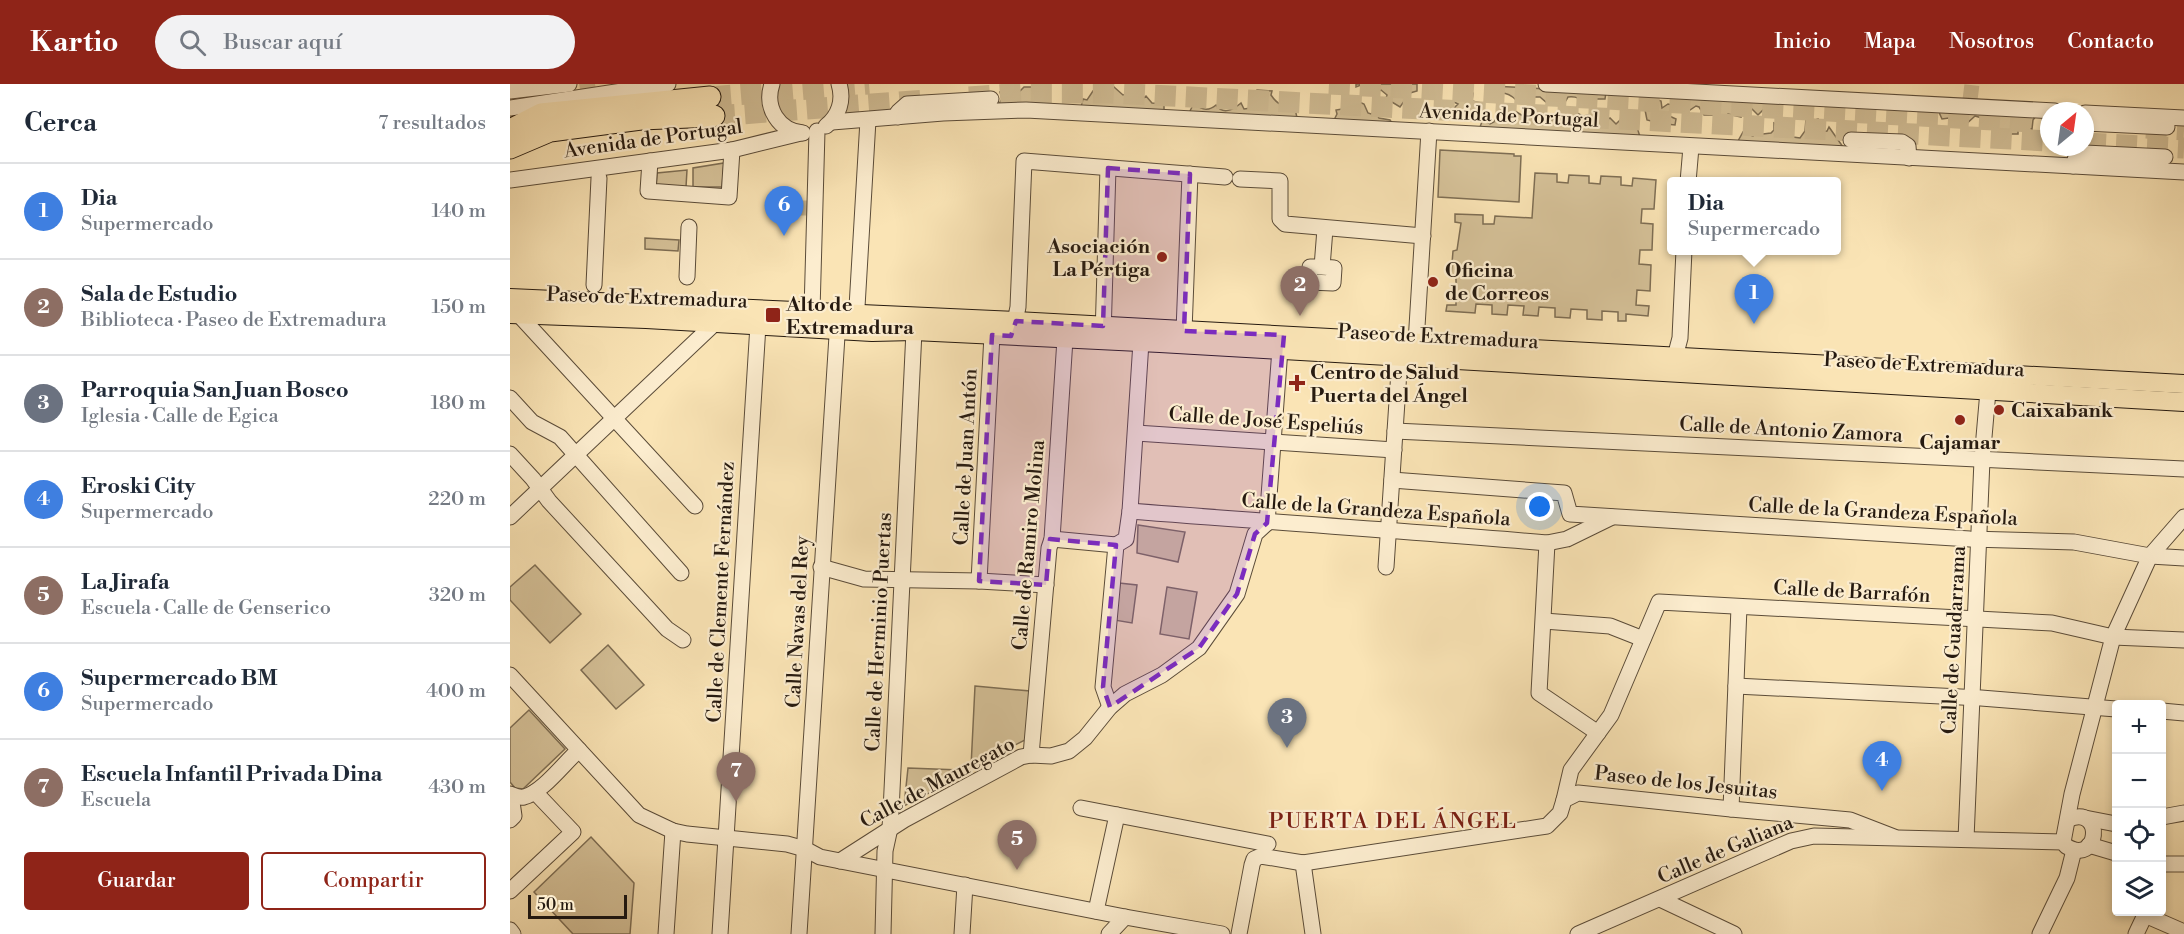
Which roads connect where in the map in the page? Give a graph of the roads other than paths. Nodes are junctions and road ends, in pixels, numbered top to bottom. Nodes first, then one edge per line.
1 (569, 84) edge
2 (668, 84) edge
3 (772, 84) edge
4 (839, 84) edge
5 (1546, 84) edge
6 (510, 91) edge
7 (992, 99) dead end
8 (1913, 104) junction
9 (510, 108) edge
10 (1852, 110) dead end
11 (2040, 110) edge
12 (2094, 113) edge
13 (898, 117) junction
14 (2184, 118) edge
15 (868, 120) junction
16 (832, 122) junction
17 (2094, 123) edge
18 (2167, 127) dead end
19 (510, 130) edge
20 (817, 131) junction
21 (1429, 131) junction
22 (801, 133) junction
23 (1851, 140) dead end
24 (1691, 147) junction
25 (510, 148) edge
26 (732, 150) junction
27 (2164, 157) dead end
28 (1909, 159) junction
29 (650, 161) junction
30 (2073, 166) junction
31 (1108, 168) junction
32 (2184, 172) edge
33 (1190, 174) junction
34 (1688, 177) edge
35 (598, 178) dead end
36 (510, 180) edge
37 (689, 227) dead end
38 (1325, 229) junction
39 (1423, 236) junction
40 (1684, 255) edge
41 (1323, 267) dead end
42 (683, 280) dead end
43 (594, 285) dead end
44 (510, 288) edge
45 (510, 298) edge
46 (544, 299) junction
47 (812, 311) junction
48 (515, 314) edge
49 (715, 314) junction
50 (847, 322) junction
51 (758, 325) junction
52 (1014, 329) junction
53 (914, 331) junction
54 (1184, 331) junction
55 (1103, 333) junction
56 (992, 335) junction
57 (1065, 339) junction
58 (1141, 342) junction
59 (1282, 342) junction
60 (1416, 343) junction
61 (1400, 356) junction
62 (1675, 357) junction
63 (1662, 371) junction
64 (2000, 374) junction
65 (2184, 384) edge
66 (1988, 391) junction
67 (510, 398) edge
68 (2184, 402) edge
69 (614, 418) junction
70 (1395, 431) junction
71 (1136, 434) junction
72 (1273, 441) junction
73 (1394, 450) junction
74 (510, 454) edge
75 (575, 455) junction
76 (1982, 460) junction
77 (2184, 469) edge
78 (1392, 480) junction
79 (540, 489) junction
80 (695, 506) dead end
81 (1130, 511) junction
82 (510, 517) edge
83 (1613, 517) junction
84 (2184, 517) edge
85 (1267, 523) junction
86 (1388, 529) junction
87 (1052, 539) junction
88 (1979, 539) junction
89 (1547, 543) junction
90 (1116, 545) junction
91 (2150, 556) junction
92 (2184, 558) edge
93 (822, 567) junction
94 (1386, 567) dead end
95 (681, 573) dead end
96 (902, 581) junction
97 (979, 581) junction
98 (1046, 585) junction
99 (1739, 607) junction
100 (1975, 618) junction
101 (1544, 621) junction
102 (2113, 637) junction
103 (1643, 639) junction
104 (683, 640) dead end
105 (2184, 640) edge
106 (510, 675) edge
107 (1736, 686) junction
108 (1971, 697) junction
109 (1110, 707) junction
110 (2094, 707) junction
111 (2112, 709) edge
112 (2166, 711) edge
113 (2184, 713) edge
114 (1598, 733) junction
115 (579, 750) junction
116 (1031, 755) junction
117 (535, 792) junction
118 (510, 794) edge
119 (1564, 800) junction
120 (1081, 808) dead end
121 (1731, 810) junction
122 (2184, 813) edge
123 (1117, 815) junction
124 (2166, 816) edge
125 (2085, 818) junction
126 (2069, 819) junction
127 (510, 820) edge
128 (2112, 823) edge
129 (890, 828) junction
130 (680, 833) junction
131 (1894, 837) junction
132 (1966, 839) junction
133 (726, 840) junction
134 (1268, 844) dead end
135 (2068, 846) junction
136 (2089, 846) junction
137 (805, 849) junction
138 (2112, 852) edge
139 (840, 861) junction
140 (1303, 863) junction
141 (2166, 864) edge
142 (2184, 864) edge
143 (885, 870) junction
144 (965, 885) junction
145 (510, 891) edge
146 (1660, 899) junction
147 (1096, 911) junction
148 (2143, 916) edge
149 (2150, 916) edge
150 (1125, 917) junction
151 (510, 930) edge
152 (2184, 932) edge
153 (513, 934) edge
154 (666, 934) edge
155 (720, 934) edge
156 (799, 934) edge
157 (883, 934) edge
158 (962, 934) edge
159 (1109, 934) edge
160 (1222, 934) edge
161 (1239, 934) edge
162 (1313, 934) edge
163 (1578, 934) edge
164 (1734, 934) edge
165 (2040, 934) edge
166 (2136, 934) edge

1 - 6 street
2 - 9 street
3 - 22 street
4 - 16 street
5 - 8 street, Avenida de Portugal
7 - 13 street
8 - 10 street
8 - 11 street, Avenida de Portugal
12 - 14 street
13 - 15 street, Avenida de Portugal
13 - 21 street, Avenida de Portugal
15 - 16 street, Avenida de Portugal
15 - 50 street, Calle Navas del Rey
16 - 20 street, Avenida de Portugal
17 - 18 street
19 - 25 highway
20 - 22 street, Avenida de Portugal
20 - 47 street
21 - 24 street, Avenida de Portugal
21 - 39 street
22 - 26 street, Avenida de Portugal
23 - 28 street
24 - 28 street, Avenida de Portugal
24 - 34 street
26 - 29 street, Avenida de Portugal
26 - 29 street
27 - 30 street
28 - 30 street, Avenida de Portugal
29 - 36 street, Avenida de Portugal
30 - 32 street, Avenida de Portugal
31 - 33 street
31 - 52 street
31 - 55 street
33 - 38 street
33 - 54 street
35 - 43 street
37 - 42 street
38 - 39 street
38 - 41 street
39 - 60 street
40 - 62 street
44 - 46 main road
45 - 46 main road, Paseo de Extremadura
46 - 49 main road, Paseo de Extremadura
47 - 49 main road, Paseo de Extremadura
47 - 50 main road, Paseo de Extremadura
48 - 49 main road, Paseo de Extremadura
48 - 69 street
49 - 51 main road, Paseo de Extremadura
49 - 69 street
50 - 51 main road, Paseo de Extremadura
50 - 52 main road, Paseo de Extremadura
50 - 53 main road, Paseo de Extremadura
50 - 93 street, Calle Navas del Rey
51 - 133 street, Calle de Clemente Fernández
52 - 55 main road, Paseo de Extremadura
52 - 56 main road, Paseo de Extremadura
52 - 57 main road, Paseo de Extremadura
53 - 56 main road, Paseo de Extremadura
53 - 96 street, Calle de Herminio Puertas
54 - 55 main road, Paseo de Extremadura
54 - 59 main road, Paseo de Extremadura
55 - 57 main road, Paseo de Extremadura
55 - 58 main road, Paseo de Extremadura
56 - 97 street, Calle de Juan Antón
57 - 87 street, Calle de Ramiro Molina
58 - 59 main road, Paseo de Extremadura
58 - 71 street
59 - 60 main road, Paseo de Extremadura
59 - 61 main road, Paseo de Extremadura
59 - 72 street
60 - 61 street
60 - 62 main road, Paseo de Extremadura
61 - 63 main road, Paseo de Extremadura
61 - 70 street
62 - 63 street
62 - 64 main road, Paseo de Extremadura
63 - 66 main road, Paseo de Extremadura
64 - 65 main road, Paseo de Extremadura
64 - 66 street
66 - 68 main road, Paseo de Extremadura
66 - 76 street, Calle de Guadarrama
67 - 75 street
69 - 75 street
69 - 80 street
70 - 73 street
70 - 76 street, Calle de Antonio Zamora
71 - 72 street, Calle de José Espeliús
71 - 81 street
72 - 73 street, Calle de José Espeliús
72 - 85 street
73 - 78 street
74 - 79 street
75 - 79 street
75 - 95 street
76 - 77 street, Calle de Antonio Zamora
76 - 88 street, Calle de Guadarrama
78 - 83 street, Calle de la Grandeza Española
78 - 86 street
79 - 82 street
79 - 104 street
81 - 85 street, Calle de la Grandeza Española
81 - 90 street
83 - 88 street, Calle de la Grandeza Española
83 - 89 street, Calle de la Grandeza Española
84 - 91 street
85 - 86 street, Calle de la Grandeza Española
85 - 109 street, Calle de Mauregato
86 - 89 street, Calle de la Grandeza Española
86 - 94 street
87 - 90 street
87 - 98 street, Calle de Ramiro Molina
88 - 91 street, Calle de la Grandeza Española
88 - 100 street, Calle de Guadarrama
89 - 101 street
90 - 109 street
91 - 92 street, Calle de la Grandeza Española
91 - 102 street
93 - 96 street
93 - 137 street, Calle Navas del Rey
96 - 97 street
96 - 129 street, Calle de Herminio Puertas
97 - 98 street
98 - 116 street, Calle de Ramiro Molina
99 - 100 street, Calle de Barrafón
99 - 103 street, Calle de Barrafón
99 - 107 street
100 - 102 street, Calle de Barrafón
100 - 108 street, Calle de Guadarrama
101 - 103 street
101 - 114 street
102 - 105 street, Calle de Barrafón
102 - 110 street
103 - 114 street
106 - 115 street
107 - 108 street
107 - 121 street
108 - 110 street
108 - 132 street, Calle de Guadarrama
109 - 116 street, Calle de Mauregato
110 - 111 street
110 - 126 street
112 - 113 street
114 - 119 street
115 - 117 street
115 - 130 street
116 - 129 street, Calle de Mauregato
117 - 118 street
117 - 145 street
118 - 127 street
119 - 121 street, Paseo de los Jesuitas
119 - 140 street
120 - 123 street
121 - 131 street, Paseo de los Jesuitas
122 - 124 street
123 - 134 street
123 - 147 street
125 - 126 street
125 - 128 street
125 - 136 street
126 - 135 street
129 - 139 street, Calle de Mauregato
129 - 143 street, Calle de Herminio Puertas
130 - 133 street
130 - 154 street
131 - 132 street, Paseo de los Jesuitas
131 - 146 street, Calle de Galiana
132 - 135 street, Paseo de los Jesuitas
133 - 137 street
133 - 155 street, Calle de Clemente Fernández
135 - 136 street
135 - 165 street
136 - 138 street
137 - 139 street
137 - 156 street, Calle Navas del Rey
139 - 143 street
140 - 161 street
140 - 162 street
141 - 142 street
143 - 144 street
143 - 157 street, Calle de Herminio Puertas
144 - 147 street
144 - 158 street
146 - 163 street, Calle de Galiana
146 - 164 street
147 - 150 street
148 - 166 street
149 - 152 street
150 - 159 street
150 - 160 street
151 - 153 street

